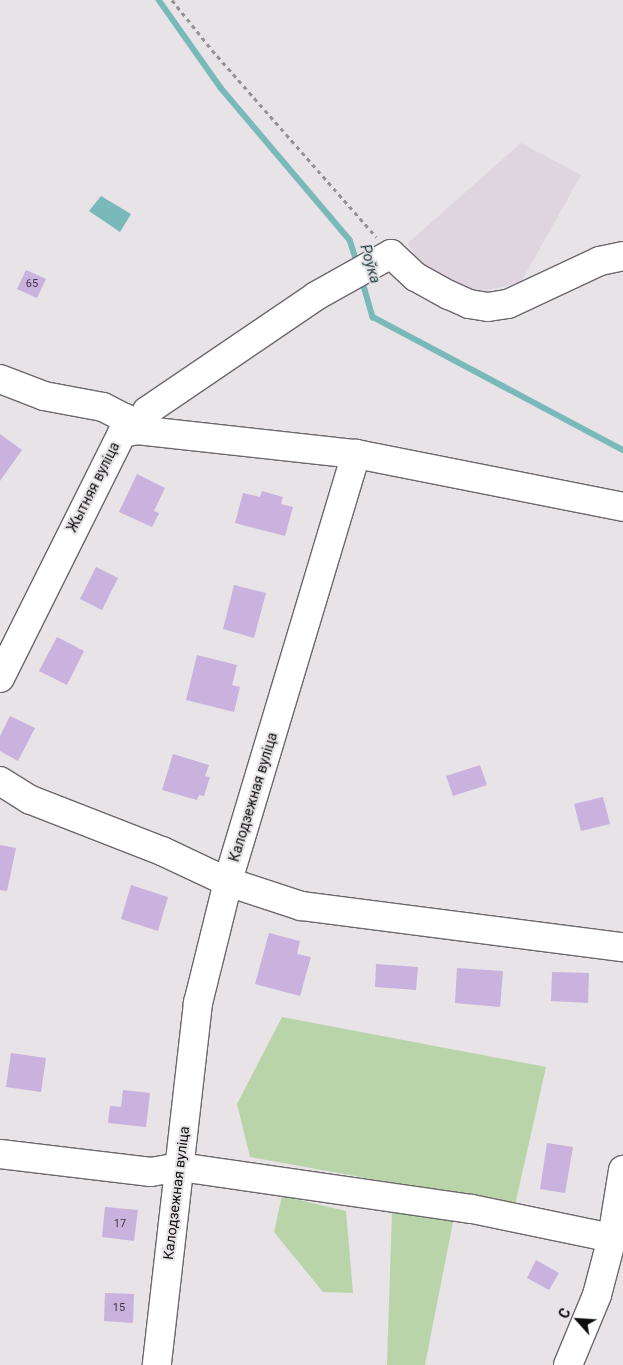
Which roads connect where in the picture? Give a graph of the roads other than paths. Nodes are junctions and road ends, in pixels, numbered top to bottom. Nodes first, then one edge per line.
1 (623, 256) edge
2 (0, 379) edge
3 (137, 430) junction
4 (356, 454) junction
5 (623, 507) edge
6 (0, 678) edge
7 (0, 781) edge
8 (228, 882) junction
9 (623, 946) edge
10 (0, 1154) edge
11 (180, 1167) junction
12 (623, 1170) edge
13 (612, 1238) junction
14 (157, 1365) edge
15 (568, 1365) edge

1 - 3 street
2 - 3 street
3 - 4 street
3 - 6 street, Жытняя вуліца
4 - 5 street
4 - 8 street, Калодзежная вуліца
7 - 8 street
8 - 9 street
8 - 11 street, Калодзежная вуліца
10 - 11 street
11 - 13 street
11 - 14 street, Калодзежная вуліца
12 - 13 street
13 - 15 street

